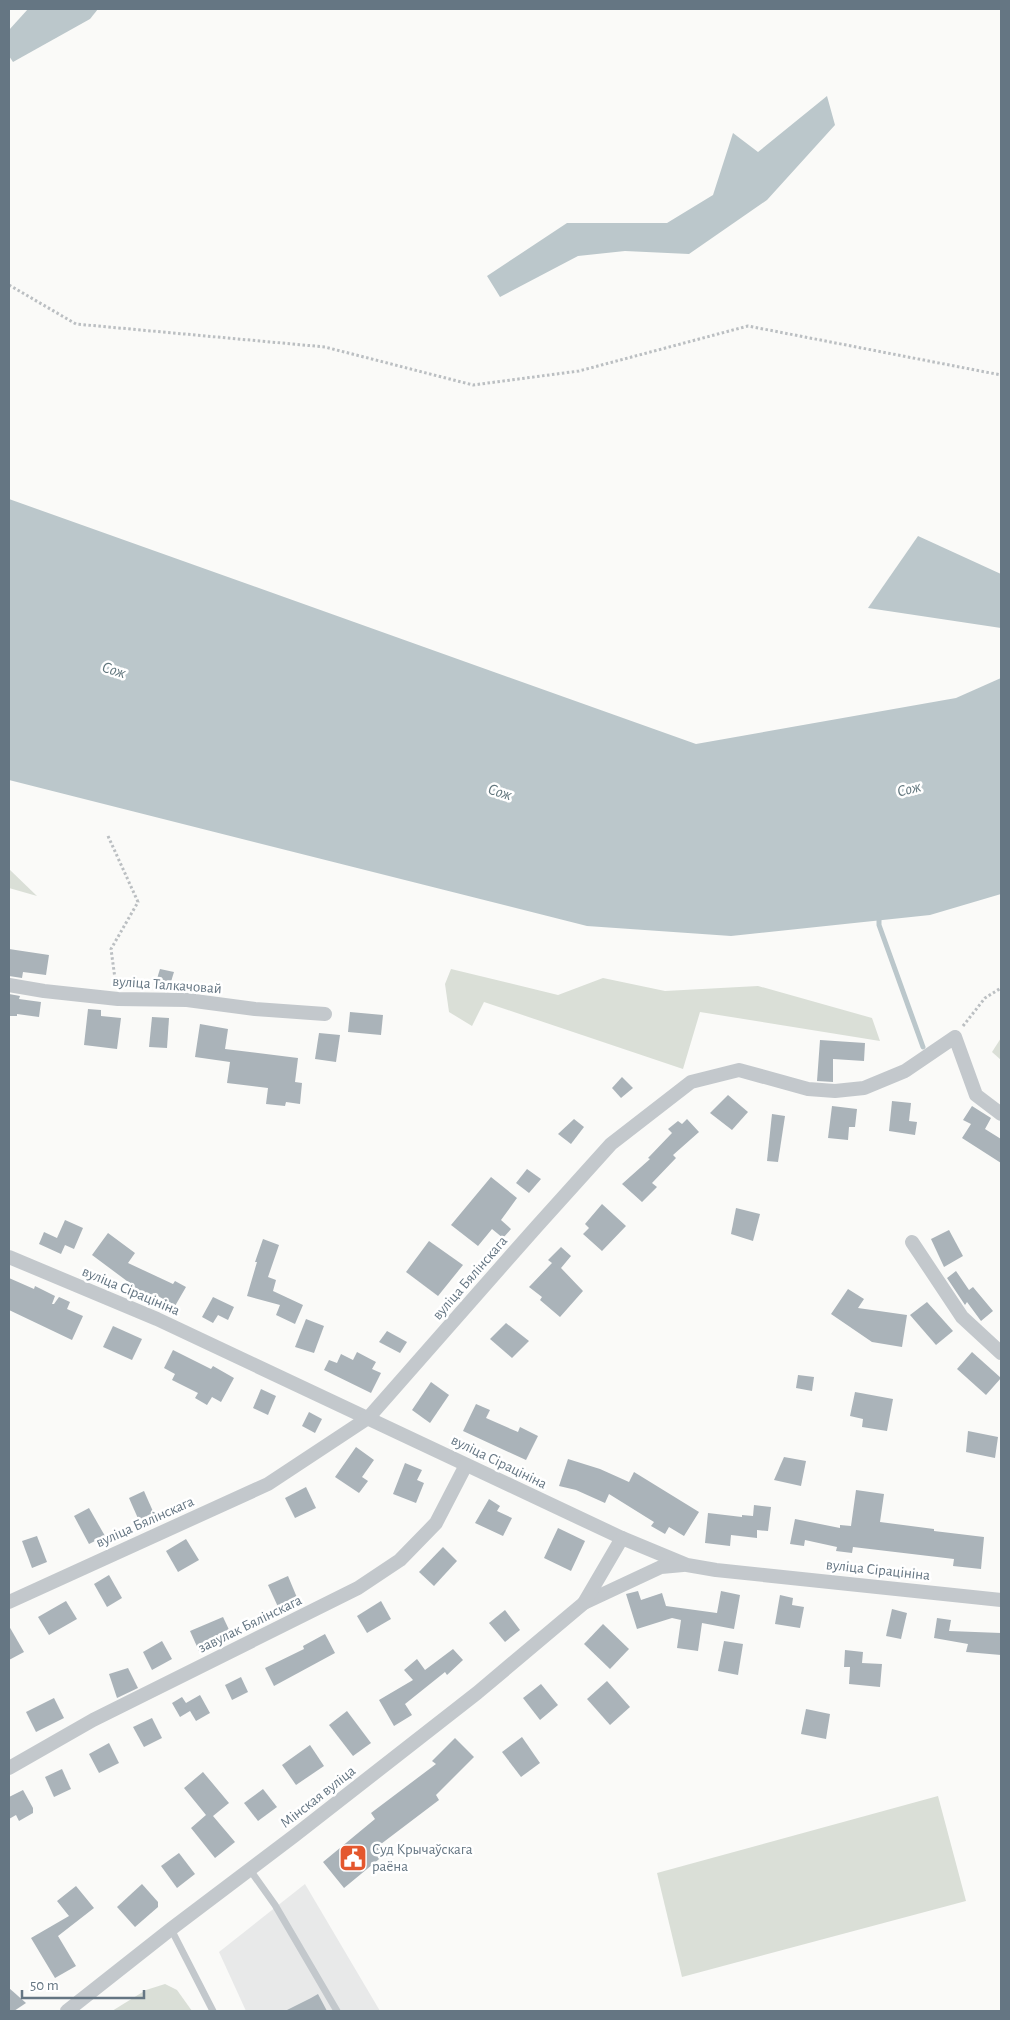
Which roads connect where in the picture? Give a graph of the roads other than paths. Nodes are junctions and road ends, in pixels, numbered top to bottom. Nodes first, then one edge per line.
1 (9, 985) edge
2 (325, 1014) dead end
3 (1001, 1114) edge
4 (912, 1242) dead end
5 (9, 1257) edge
6 (1001, 1353) edge
7 (368, 1418) junction
8 (466, 1465) junction
9 (622, 1538) junction
10 (687, 1565) junction
11 (1001, 1600) edge
12 (9, 1602) edge
13 (584, 1603) junction
14 (9, 1768) edge
15 (250, 1870) junction
16 (171, 1929) junction
17 (67, 2011) edge
18 (213, 2011) edge
19 (337, 2011) edge

1 - 2 street, вуліца Талкачовай
3 - 7 street, вуліца Бялінскага
4 - 6 street
5 - 7 street, вуліца Сірацініна
7 - 8 street, вуліца Сірацініна
7 - 12 street, вуліца Бялінскага
8 - 9 street, вуліца Сірацініна
8 - 14 street, завулак Бялінскага
9 - 10 street, вуліца Сірацініна
9 - 13 street, Мінская вуліца
10 - 11 street, вуліца Сірацініна
10 - 13 street, Мінская вуліца
13 - 15 street, Мінская вуліца
15 - 16 street, Мінская вуліца
15 - 19 lane
16 - 17 street, Мінская вуліца
16 - 18 lane

